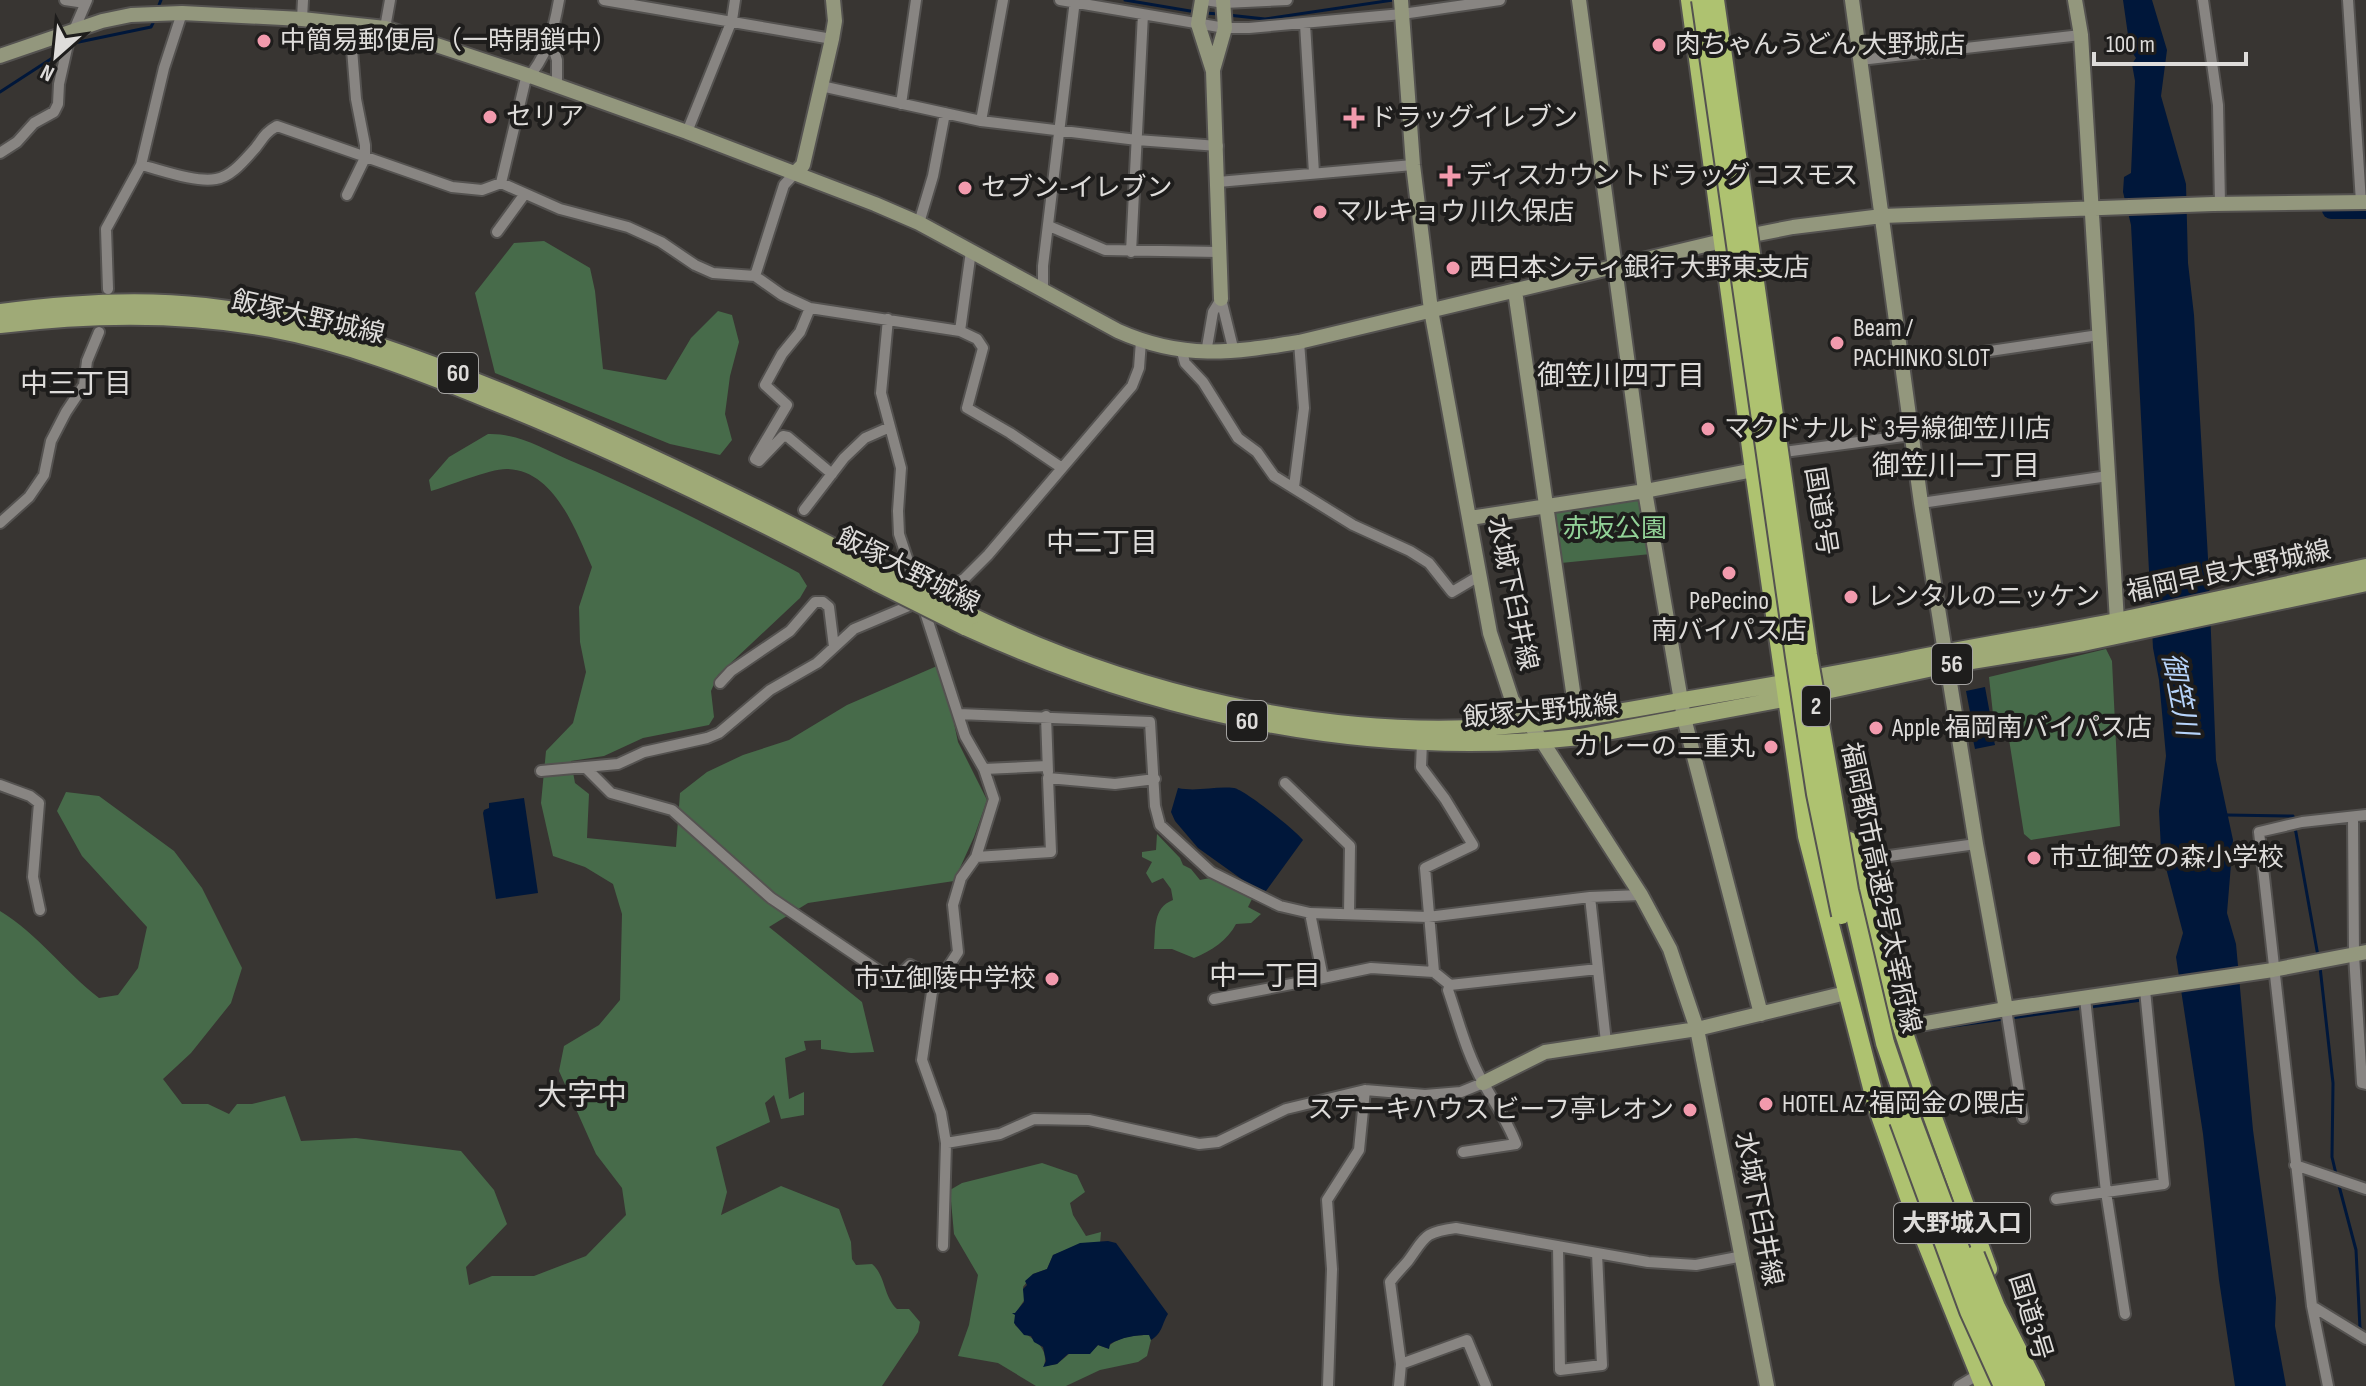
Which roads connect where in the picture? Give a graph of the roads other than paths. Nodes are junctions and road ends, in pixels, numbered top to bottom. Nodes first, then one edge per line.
1 (65, 0) edge
2 (303, 0) edge
3 (390, 0) edge
4 (559, 0) edge
5 (604, 0) edge
6 (735, 0) edge
7 (833, 0) edge
8 (916, 0) edge
9 (1003, 0) edge
10 (1060, 0) edge
11 (1204, 0) edge
12 (1287, 0) edge
13 (1500, 0) edge
14 (1579, 0) edge
15 (1690, 0) edge
16 (1701, 0) edge
17 (1718, 0) edge
18 (1852, 0) edge
19 (2075, 0) edge
20 (2203, 0) edge
21 (2348, 0) edge
22 (1075, 1) edge
23 (86, 2) edge
24 (1223, 2) edge
25 (1402, 7) edge
26 (182, 13) junction
27 (1143, 14) junction
28 (302, 19) junction
29 (732, 20) junction
30 (350, 24) junction
31 (1198, 24) junction
32 (1305, 24) junction
33 (385, 28) junction
34 (1225, 28) junction
35 (75, 30) junction
36 (2081, 35) junction
37 (832, 39) junction
38 (551, 42) junction
39 (0, 56) edge
40 (1860, 60) junction
41 (1213, 71) junction
42 (530, 76) junction
43 (2360, 85) edge
44 (557, 86) junction
45 (821, 86) junction
46 (901, 104) junction
47 (945, 113) junction
48 (981, 121) junction
49 (687, 132) junction
50 (1060, 132) junction
51 (1137, 140) junction
52 (1218, 146) junction
53 (0, 153) edge
54 (365, 158) junction
55 (141, 165) junction
56 (1413, 165) junction
57 (796, 172) junction
58 (1314, 173) junction
59 (1218, 182) junction
60 (501, 183) junction
61 (347, 195) dead end
62 (524, 195) junction
63 (2364, 202) edge
64 (2216, 204) junction
65 (2096, 209) junction
66 (1882, 216) junction
67 (919, 223) junction
68 (1049, 226) junction
69 (497, 232) dead end
70 (1754, 234) junction
71 (1722, 241) junction
72 (971, 251) junction
73 (1131, 252) junction
74 (1219, 252) junction
75 (1616, 267) junction
76 (755, 276) junction
77 (108, 289) dead end
78 (1043, 291) junction
79 (1515, 291) junction
80 (1221, 299) junction
81 (810, 308) junction
82 (1431, 310) junction
83 (0, 312) edge
84 (888, 319) junction
85 (0, 325) edge
86 (960, 331) junction
87 (99, 332) dead end
88 (2099, 335) junction
89 (1141, 341) junction
90 (1299, 342) junction
91 (1182, 352) junction
92 (1234, 352) junction
93 (1206, 353) junction
94 (1902, 364) junction
95 (890, 427) junction
96 (1911, 435) junction
97 (1784, 452) junction
98 (1062, 468) junction
99 (1754, 470) junction
100 (832, 474) junction
101 (2108, 476) junction
102 (1294, 487) junction
103 (1645, 491) junction
104 (1921, 503) junction
105 (1545, 505) junction
106 (804, 510) dead end
107 (1470, 518) junction
108 (0, 523) edge
109 (2366, 567) edge
110 (1479, 576) junction
111 (879, 578) junction
112 (2366, 583) edge
113 (2244, 600) junction
114 (921, 601) junction
115 (2117, 621) junction
116 (969, 622) junction
117 (2081, 635) junction
118 (834, 647) junction
119 (1946, 659) junction
120 (720, 683) dead end
121 (1820, 684) junction
122 (1787, 690) junction
123 (1683, 709) junction
124 (959, 714) junction
125 (1046, 716) junction
126 (1577, 719) junction
127 (1529, 724) junction
128 (1542, 741) junction
129 (1422, 742) junction
130 (585, 767) junction
131 (984, 769) junction
132 (541, 771) dead end
133 (1048, 772) junction
134 (1155, 779) junction
135 (1285, 783) dead end
136 (0, 785) edge
137 (2366, 815) edge
138 (2353, 818) junction
139 (1976, 844) junction
140 (976, 857) junction
141 (1853, 861) junction
142 (1641, 895) junction
143 (1590, 897) junction
144 (40, 910) dead end
145 (1310, 913) junction
146 (1349, 914) junction
147 (1428, 917) junction
148 (1876, 949) junction
149 (2360, 954) edge
150 (1598, 969) junction
151 (2273, 970) junction
152 (1434, 972) junction
153 (1323, 978) junction
154 (939, 980) junction
155 (1450, 985) junction
156 (2147, 990) junction
157 (1846, 993) junction
158 (2085, 998) junction
159 (1214, 999) dead end
160 (2006, 1009) junction
161 (1761, 1014) junction
162 (1903, 1027) junction
163 (1697, 1029) junction
164 (1606, 1042) junction
165 (1483, 1083) junction
166 (2366, 1084) edge
167 (1365, 1090) junction
168 (2023, 1118) dead end
169 (946, 1143) junction
170 (1463, 1152) dead end
171 (2295, 1165) junction
172 (2366, 1189) edge
173 (2106, 1192) junction
174 (2056, 1199) dead end
175 (943, 1246) dead end
176 (1558, 1246) junction
177 (1597, 1253) junction
178 (1743, 1256) junction
179 (2312, 1306) junction
180 (2125, 1314) dead end
181 (2366, 1339) edge
182 (1401, 1364) junction
183 (1982, 1380) edge
184 (1328, 1386) edge
185 (1399, 1386) edge
186 (1486, 1386) edge
187 (1767, 1386) edge
188 (1959, 1386) edge
189 (2003, 1386) edge
190 (2021, 1386) edge
191 (2036, 1386) edge
192 (2328, 1386) edge

1 - 23 street
2 - 28 street
3 - 33 street
4 - 38 street
5 - 29 street
6 - 29 street
7 - 37 street
8 - 46 street
9 - 48 street
10 - 22 street
11 - 24 street
11 - 31 street
12 - 24 street
13 - 25 street
14 - 75 street
15 - 71 highway
16 - 189 highway, 福岡都市高速2号太宰府線 / 2, bridge
17 - 70 highway, 国道3号
17 - 190 highway, 福岡都市高速2号太宰府線 / 2, bridge
18 - 40 street
19 - 36 street
20 - 64 street
21 - 43 street
22 - 27 street
22 - 50 street
23 - 35 street
24 - 34 street
25 - 32 street
25 - 56 street, 水城下臼井線
26 - 28 street
26 - 35 street
26 - 55 street
27 - 31 street
27 - 51 street
28 - 30 street
29 - 37 street
29 - 49 street
30 - 33 street
30 - 54 street
31 - 34 street
31 - 41 street
32 - 34 street
32 - 58 street
33 - 42 street
34 - 41 street
35 - 39 street
35 - 53 street
36 - 40 street
36 - 65 street
37 - 45 street
38 - 42 street
38 - 44 street
40 - 66 street
41 - 52 street
42 - 44 street
42 - 60 street
43 - 63 street
44 - 49 street
45 - 46 street
45 - 57 street
46 - 47 street
47 - 48 street
47 - 67 street
48 - 50 street
49 - 57 street
50 - 51 street
50 - 68 street
51 - 52 street
51 - 73 street
52 - 59 street
54 - 55 street
54 - 60 street
54 - 61 street
55 - 77 street
56 - 58 street
56 - 82 street, 水城下臼井線
57 - 67 street
57 - 76 street
58 - 59 street
59 - 74 street
60 - 62 street
62 - 69 street
62 - 76 street
63 - 64 street
64 - 65 street
65 - 66 street
65 - 88 street
66 - 70 street
66 - 94 street
67 - 72 street
68 - 73 street
68 - 78 street
70 - 71 street
70 - 97 highway, 国道3号
71 - 75 street
71 - 99 highway
72 - 78 street
72 - 86 street
73 - 74 street
74 - 80 street
75 - 79 street
75 - 103 street
76 - 81 street
78 - 89 street
79 - 82 street
79 - 105 street
80 - 92 street
80 - 93 street
81 - 84 street
81 - 100 street
82 - 90 street
82 - 107 street, 水城下臼井線
83 - 111 main road, 飯塚大野城線 / 60
84 - 86 street
84 - 95 street
85 - 111 main road, 飯塚大野城線 / 60
86 - 98 street
87 - 108 street
88 - 94 street
88 - 101 street
89 - 91 street
89 - 98 street
90 - 92 street
90 - 102 street
91 - 93 street
91 - 102 street
92 - 93 street
94 - 96 street
95 - 100 street
95 - 114 street
96 - 97 street
96 - 104 street
97 - 121 highway, 国道3号
98 - 114 street
99 - 103 street
99 - 122 highway
100 - 106 street
101 - 104 street
101 - 115 street
102 - 110 street
103 - 105 street
103 - 123 street
104 - 119 street
105 - 107 street
105 - 126 street
107 - 110 street, 水城下臼井線
109 - 113 main road, 福岡早良大野城線 / 56
110 - 127 street, 水城下臼井線
111 - 116 main road, 飯塚大野城線 / 60, bridge
112 - 113 main road, 福岡早良大野城線 / 56
113 - 115 main road, 福岡早良大野城線 / 56
113 - 117 main road, 福岡早良大野城線 / 56
114 - 118 street
114 - 124 street
115 - 117 main road, 福岡早良大野城線 / 56
116 - 127 main road, 飯塚大野城線 / 60
116 - 129 main road, 飯塚大野城線 / 60
117 - 119 main road, 福岡早良大野城線 / 56
118 - 120 street
118 - 130 street
119 - 121 main road, 福岡早良大野城線 / 56
119 - 139 street
121 - 122 main road, 飯塚大野城線 / 60
121 - 141 highway, 国道3号
122 - 123 main road, 飯塚大野城線 / 60
122 - 157 highway
123 - 126 main road, 飯塚大野城線 / 60
123 - 128 main road, 飯塚大野城線 / 60
123 - 161 street
124 - 125 street
124 - 131 street
125 - 133 street
125 - 134 street
126 - 127 main road, 飯塚大野城線 / 60
127 - 128 street, 水城下臼井線
128 - 129 main road, 飯塚大野城線 / 60
128 - 142 street, 水城下臼井線
129 - 147 street
130 - 132 street
130 - 154 street
131 - 133 street
131 - 140 street
133 - 134 street
133 - 140 street
134 - 145 street
135 - 146 street
136 - 144 street
137 - 138 street
138 - 149 street
138 - 151 street
139 - 141 street
139 - 160 street
140 - 154 street
141 - 148 highway, 国道3号
142 - 143 street
142 - 163 street, 水城下臼井線
143 - 147 street
143 - 150 street
145 - 146 street
145 - 153 street
146 - 147 street
147 - 152 street
148 - 162 highway, 国道3号
148 - 191 highway, 大野城入口, bridge
149 - 151 street
149 - 166 street
150 - 155 street
150 - 164 street
151 - 156 street
151 - 171 street
152 - 153 street
152 - 155 street
153 - 159 street
154 - 169 street
155 - 165 street
156 - 158 street
156 - 173 street
157 - 161 street
157 - 183 highway
158 - 160 street
158 - 173 street
160 - 162 street
160 - 168 street
161 - 163 street
162 - 190 highway, 国道3号
163 - 164 street
163 - 178 street, 水城下臼井線
164 - 165 street
165 - 167 street
165 - 170 street
167 - 169 street
167 - 184 street
169 - 175 street
171 - 172 street
171 - 179 street
173 - 174 street
173 - 180 street
176 - 177 street
176 - 177 street
176 - 182 street
177 - 178 street
178 - 187 street, 水城下臼井線
179 - 181 street
179 - 192 street
182 - 185 street
182 - 186 street
183 - 188 street

